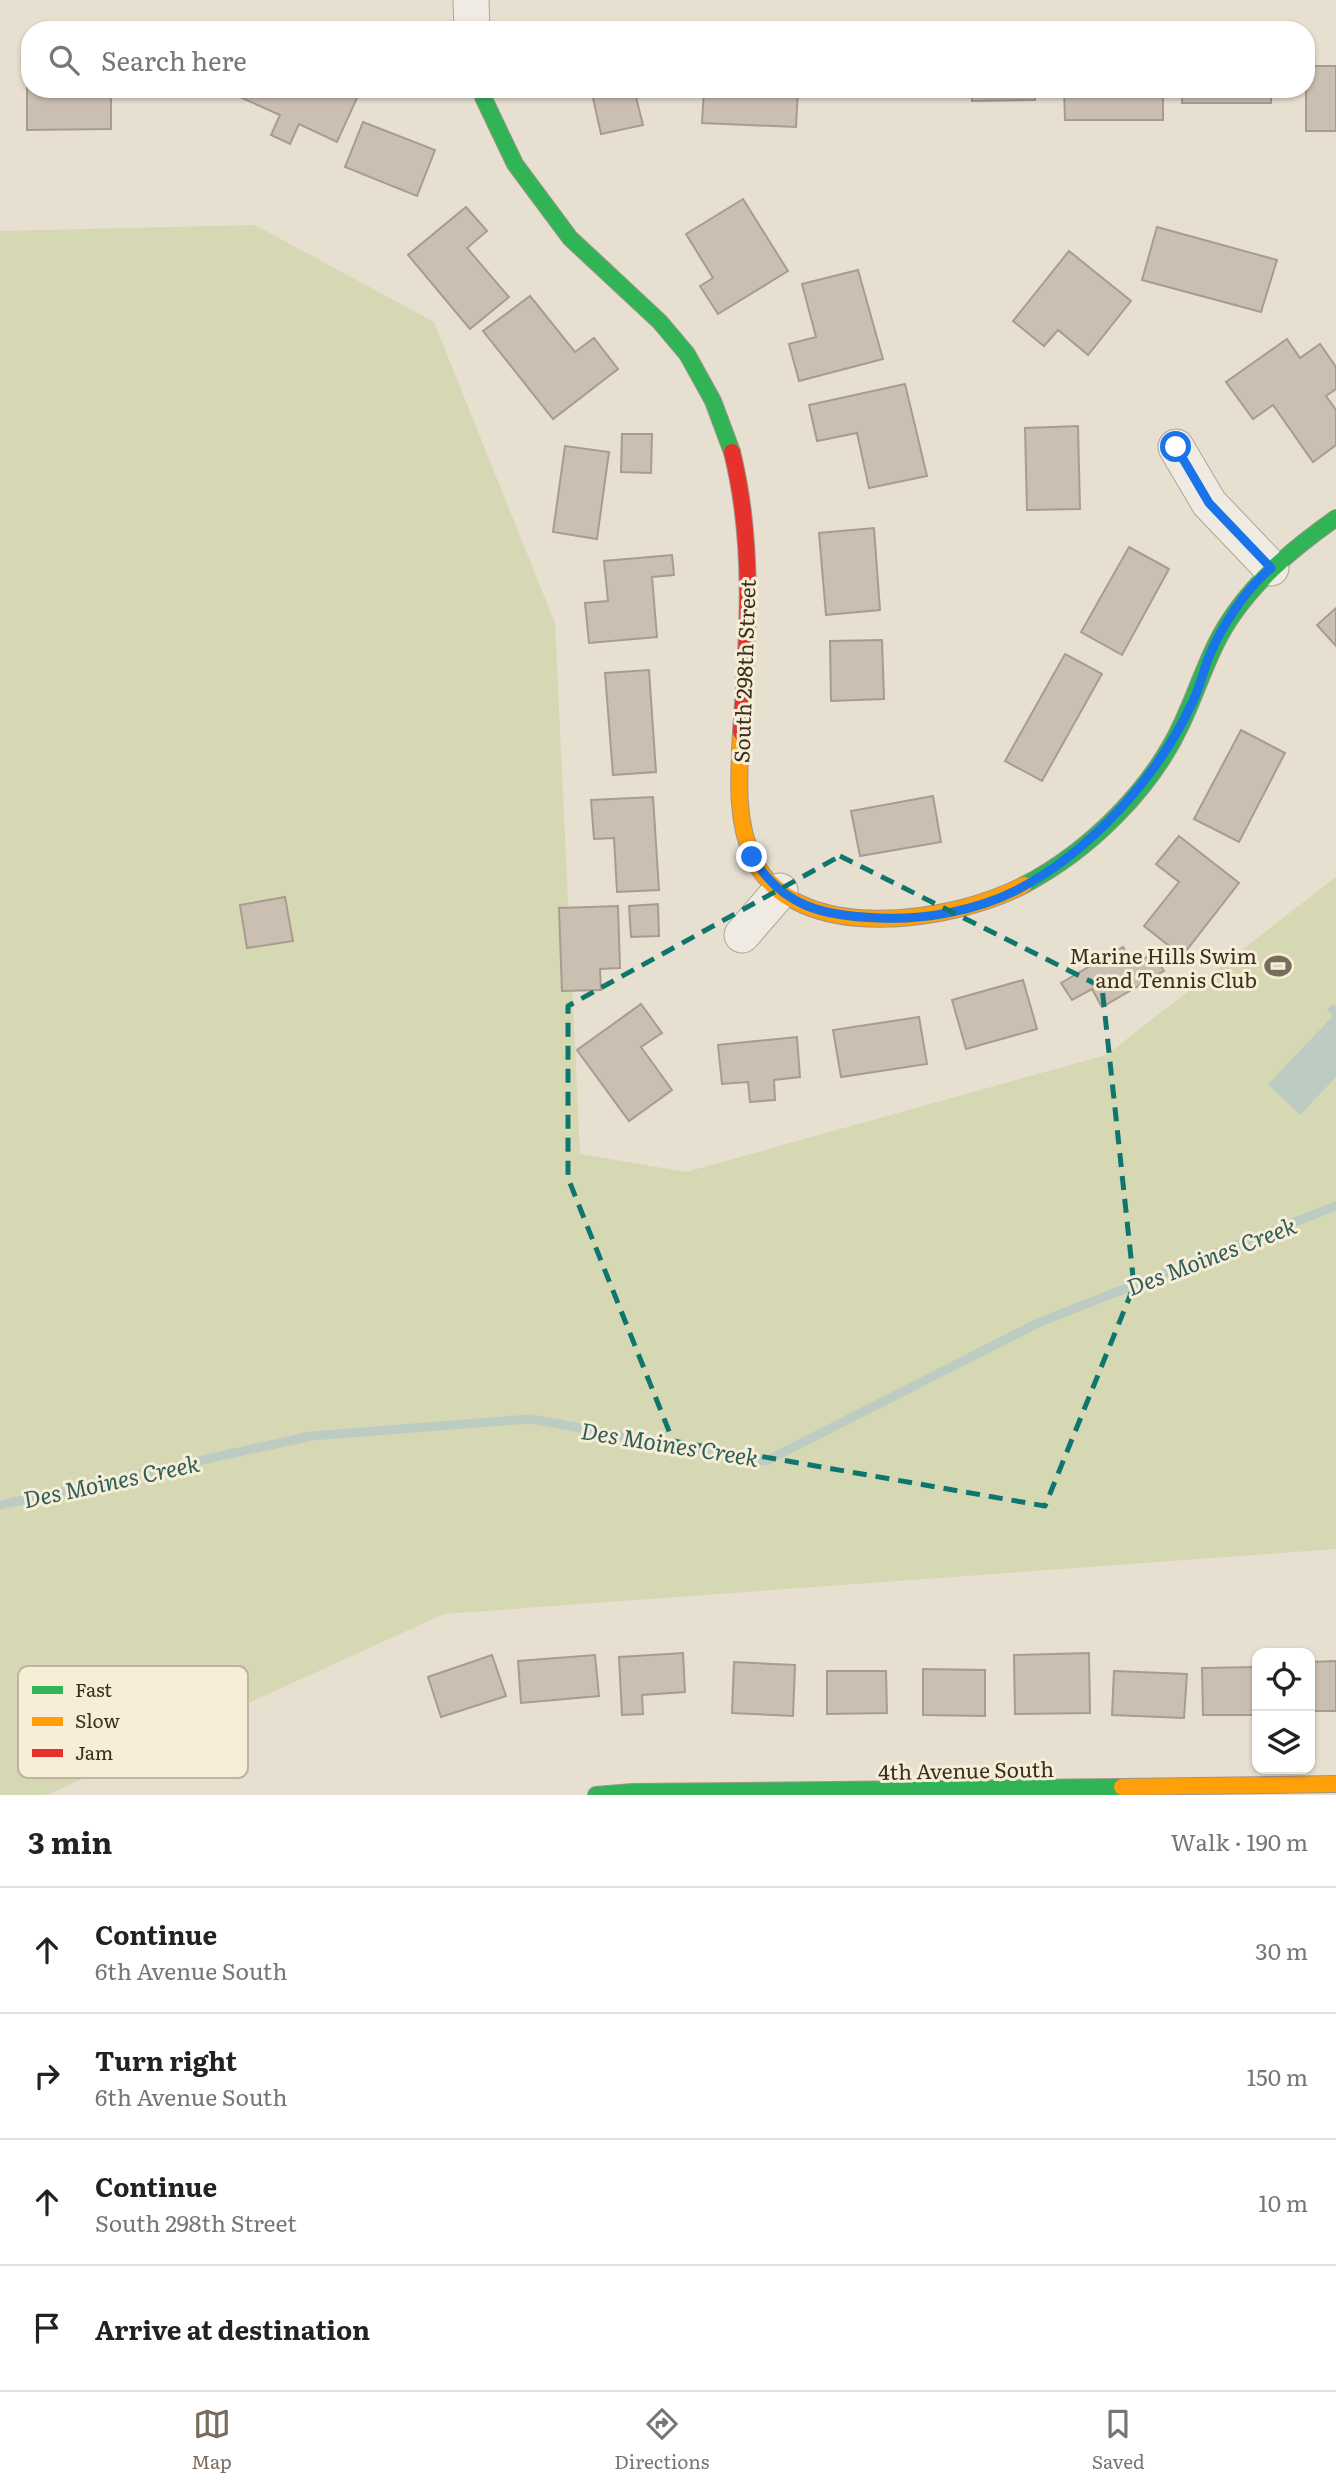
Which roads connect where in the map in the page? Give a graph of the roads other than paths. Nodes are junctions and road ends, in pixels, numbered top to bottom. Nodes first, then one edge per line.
1 (471, 0) edge
2 (472, 21) edge
3 (483, 98) edge
4 (1176, 447) dead end
5 (1336, 518) edge
6 (1271, 568) junction
7 (780, 891) junction
8 (741, 935) dead end
9 (1336, 1784) edge
10 (596, 1795) edge

1 - 2 street
3 - 7 street, South 298th Street
4 - 6 street
5 - 6 street
6 - 7 street
7 - 8 street
9 - 10 street, 4th Avenue South

